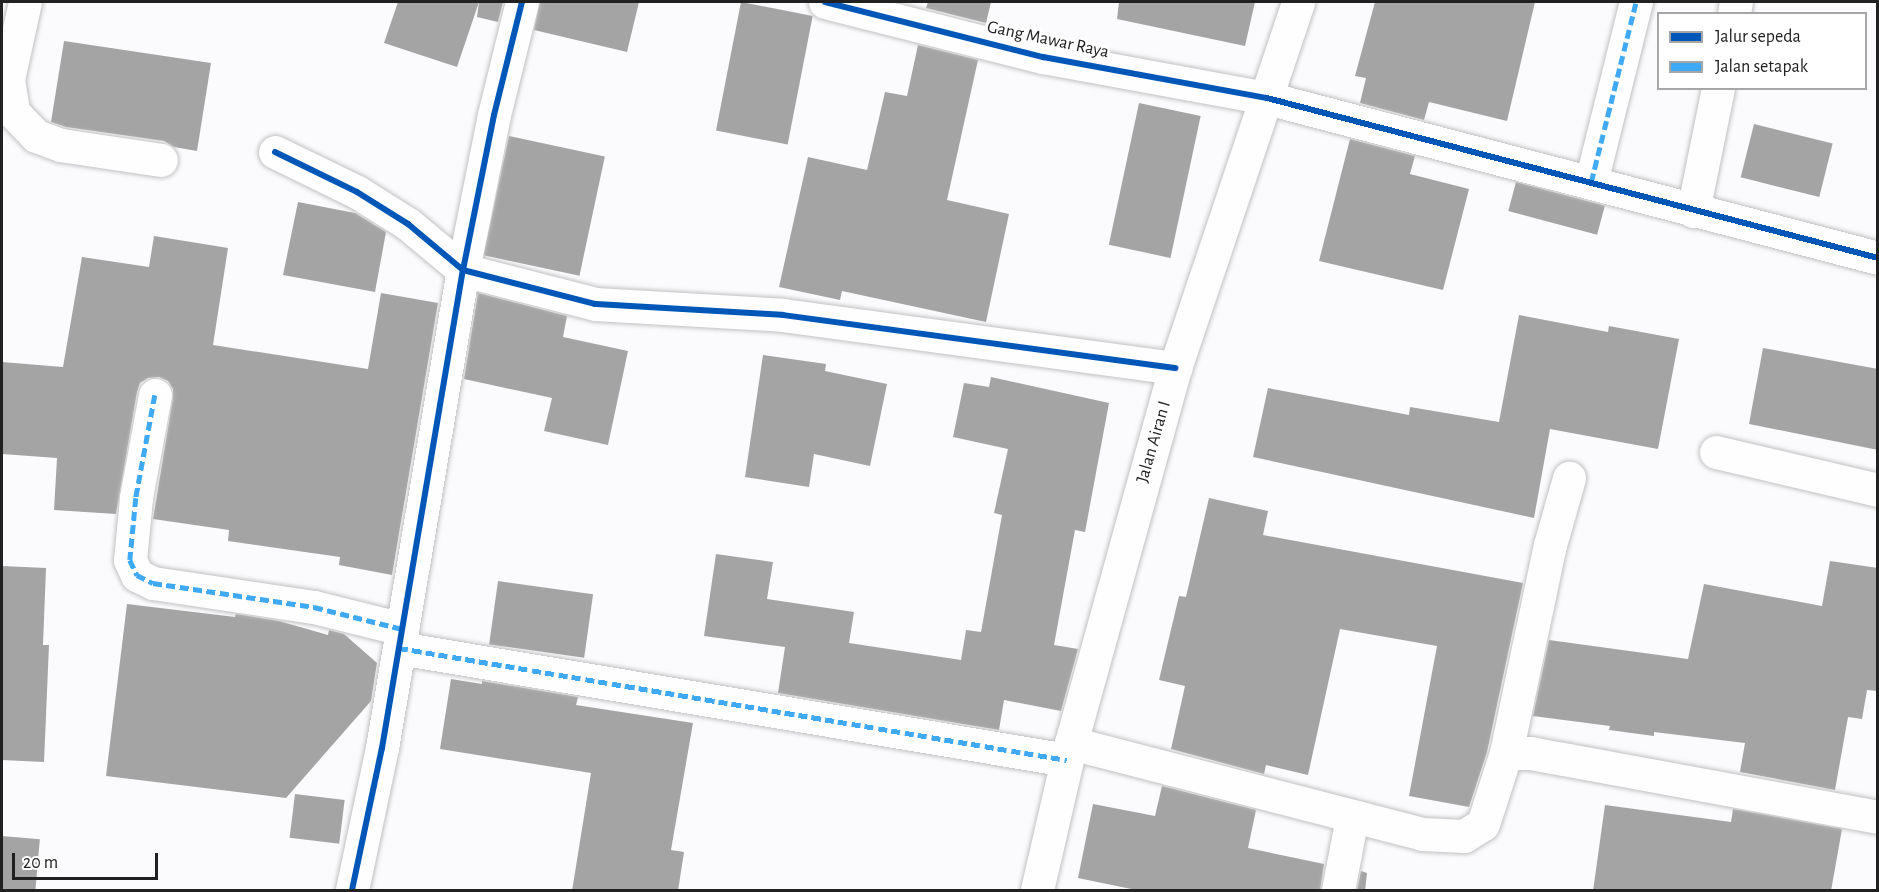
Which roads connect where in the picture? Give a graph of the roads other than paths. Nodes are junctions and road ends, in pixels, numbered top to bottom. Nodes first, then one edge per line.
1 (25, 2) edge
2 (522, 2) edge
3 (825, 2) edge
4 (1298, 2) edge
5 (1636, 2) edge
6 (1718, 90) edge
7 (1267, 98) junction
8 (275, 152) dead end
9 (161, 160) dead end
10 (1591, 182) junction
11 (1693, 211) junction
12 (1878, 258) edge
13 (464, 270) junction
14 (1175, 368) junction
15 (155, 395) dead end
16 (1716, 452) dead end
17 (1569, 478) dead end
18 (1878, 490) edge
19 (400, 638) junction
20 (1069, 751) junction
21 (1506, 753) junction
22 (1353, 817) junction
23 (1878, 817) edge
24 (352, 891) edge
25 (1037, 891) edge
26 (1338, 891) edge

1 - 9 street
2 - 13 street
3 - 7 street, Gang Mawar Raya
4 - 7 street, Jalan Airan I
5 - 10 street
6 - 11 street
7 - 10 street, Gang Mawar Raya
7 - 14 street, Jalan Airan I
8 - 13 street
10 - 11 street, Gang Mawar Raya
11 - 12 street, Gang Mawar Raya
13 - 14 street
13 - 19 street
14 - 20 street, Jalan Airan I
15 - 19 street
16 - 18 street
17 - 21 street
19 - 20 street
19 - 24 street
20 - 22 street
20 - 25 street, Jalan Airan I
21 - 22 street
21 - 23 street
22 - 26 street

